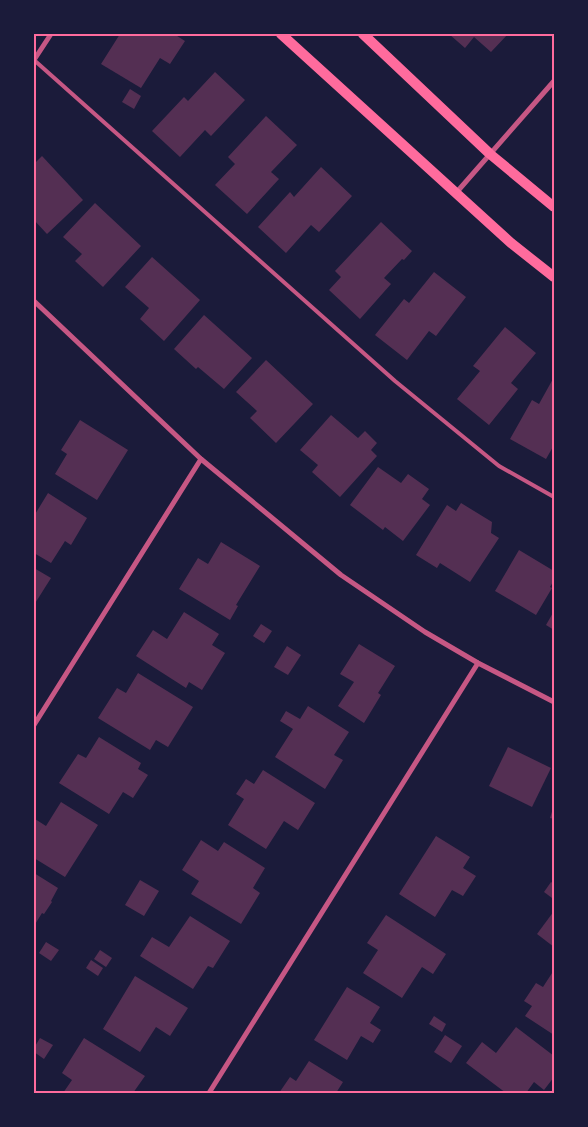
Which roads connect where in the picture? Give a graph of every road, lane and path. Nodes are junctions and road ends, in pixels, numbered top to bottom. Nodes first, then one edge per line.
1 (51, 34) edge
2 (281, 34) edge
3 (363, 34) edge
4 (34, 60) edge
5 (554, 81) edge
6 (490, 154) junction
7 (456, 194) junction
8 (554, 207) edge
9 (554, 277) edge
10 (34, 301) edge
11 (201, 459) junction
12 (554, 497) edge
13 (478, 664) junction
14 (554, 702) edge
15 (34, 724) edge
16 (210, 1093) edge

1 - 4 street
2 - 7 main road
3 - 6 main road
4 - 12 lane
5 - 6 street
6 - 7 street
6 - 8 main road
7 - 9 main road
10 - 11 street
11 - 13 street
11 - 15 street
13 - 14 street
13 - 16 street

